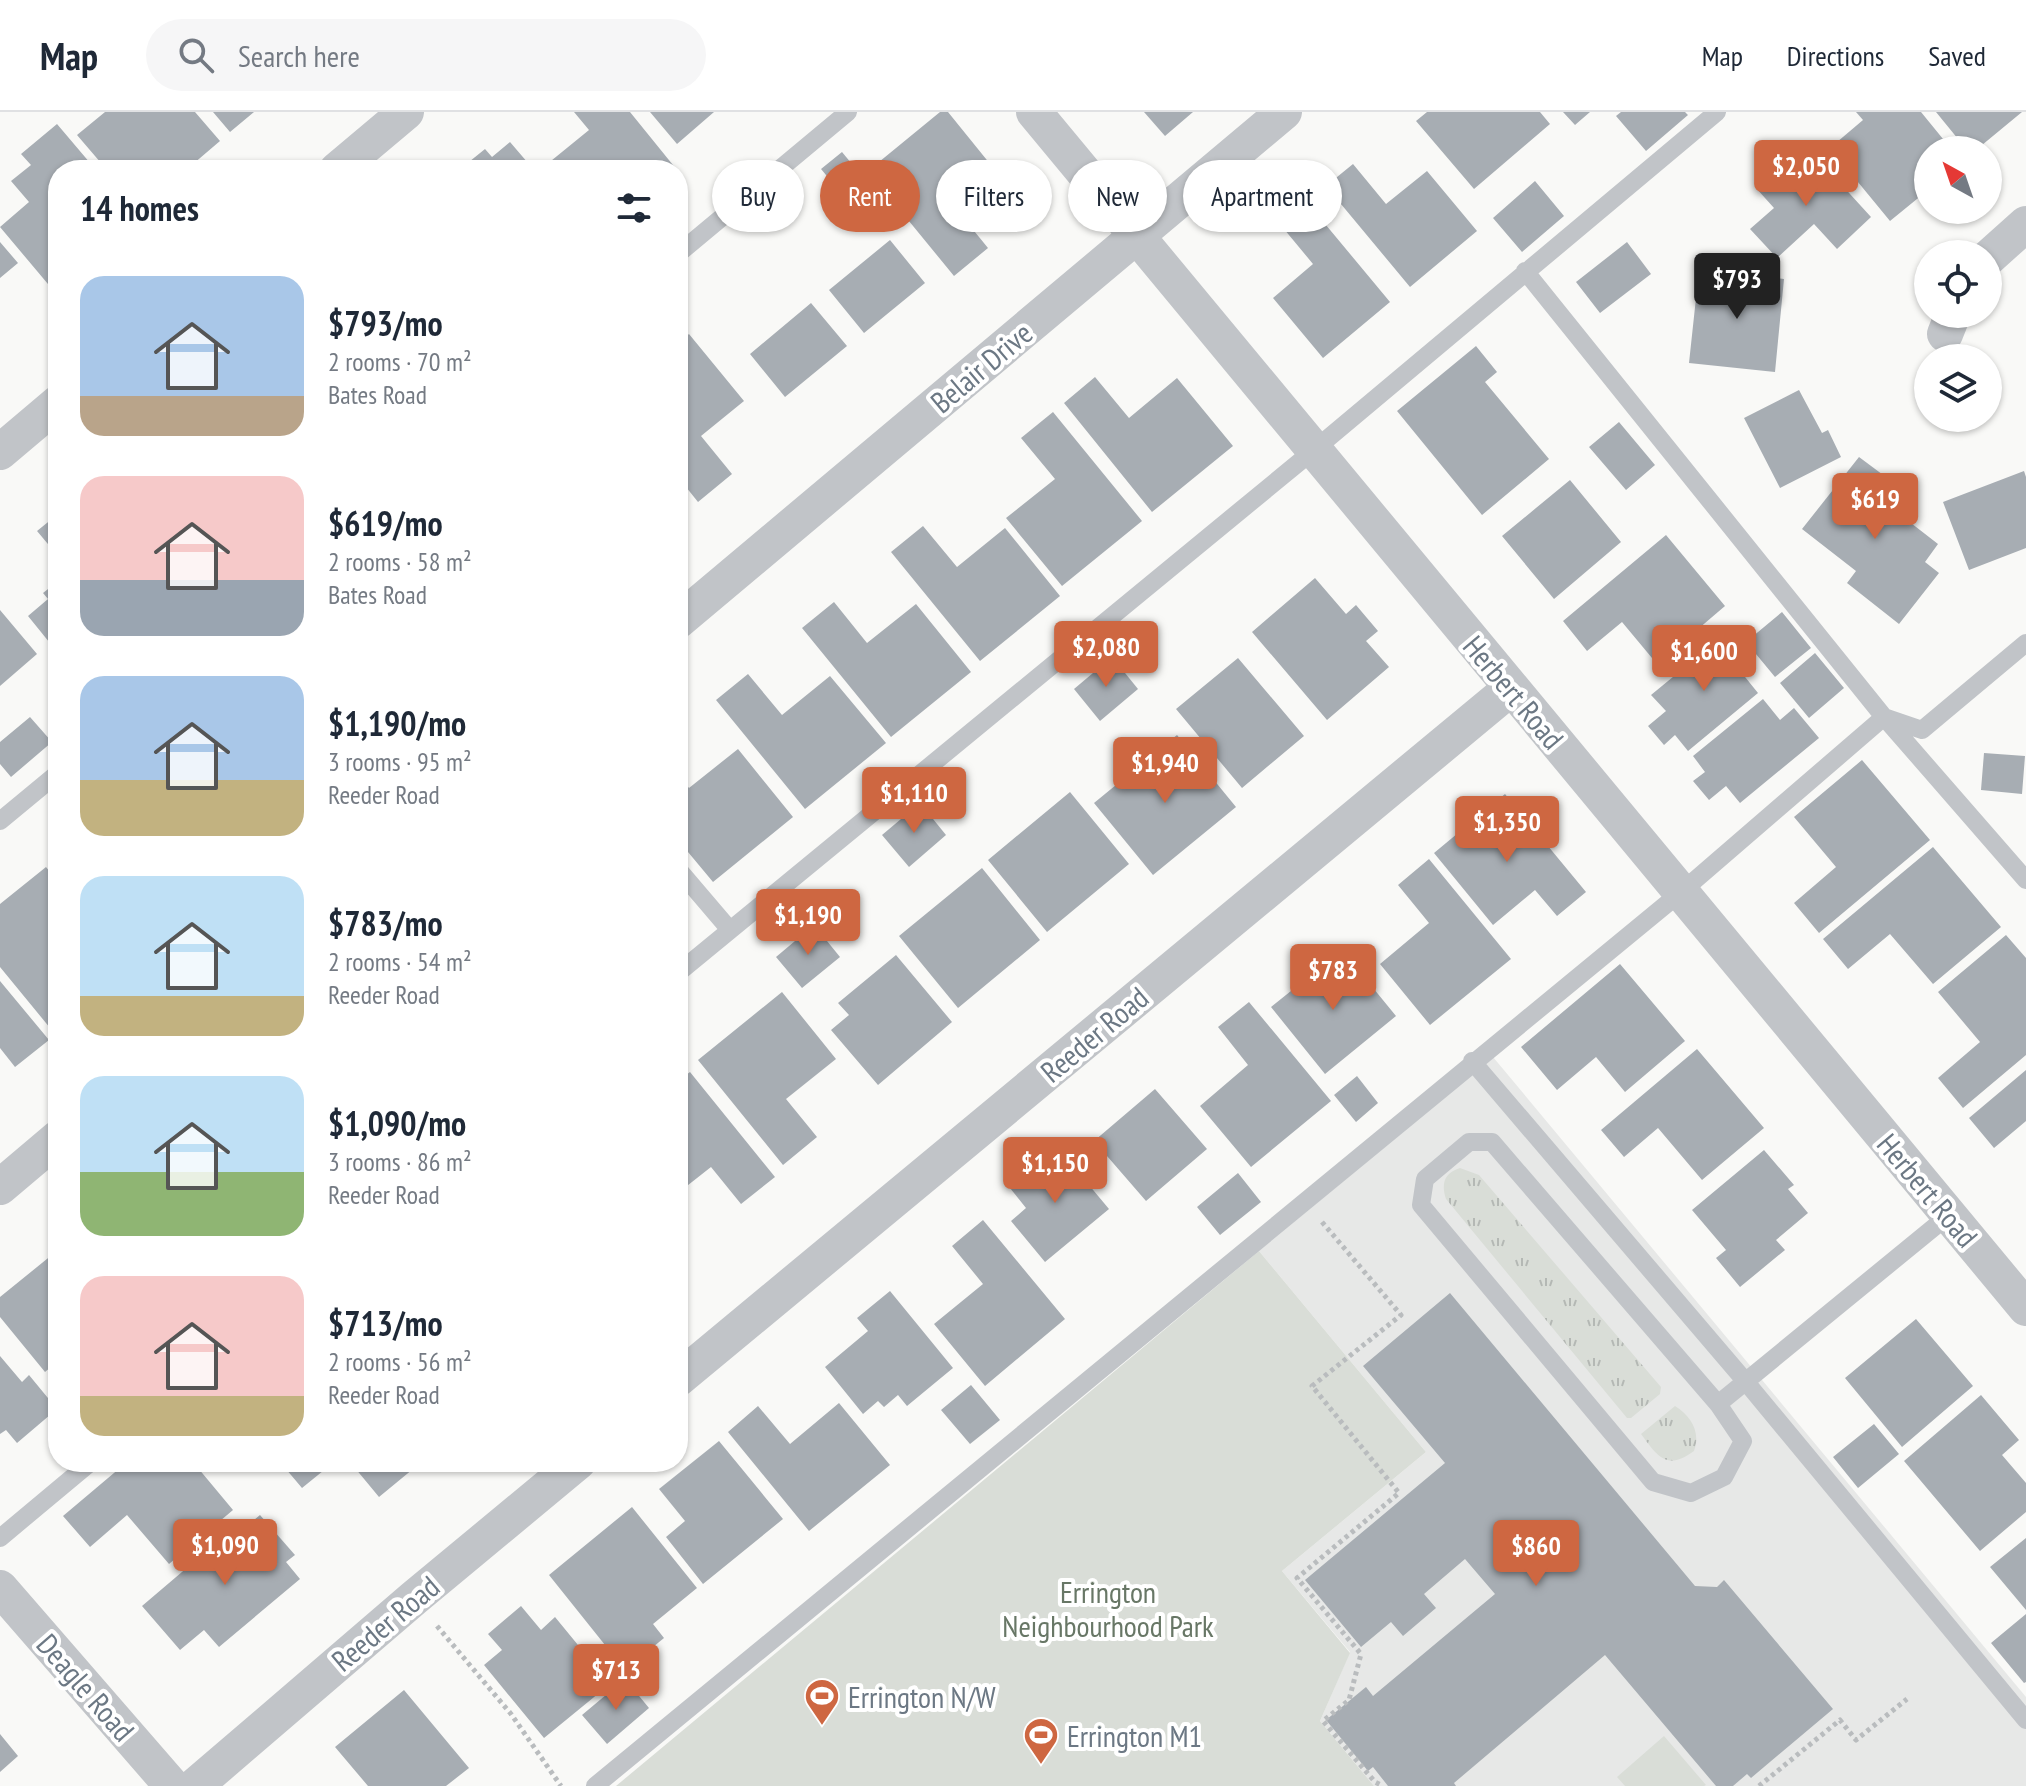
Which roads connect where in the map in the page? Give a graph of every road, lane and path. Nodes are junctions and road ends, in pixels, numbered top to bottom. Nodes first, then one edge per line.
1 (406, 112) edge
2 (848, 112) edge
3 (1034, 112) edge
4 (1284, 112) edge
5 (1717, 112) edge
6 (349, 160) edge
7 (2026, 224) edge
8 (1138, 235) junction
9 (2002, 245) edge
10 (688, 246) edge
11 (1525, 271) junction
12 (48, 411) edge
13 (1314, 450) junction
14 (0, 452) edge
15 (688, 613) edge
16 (2026, 643) edge
17 (1510, 689) junction
18 (1884, 717) junction
19 (48, 781) edge
20 (0, 821) edge
21 (2026, 880) edge
22 (688, 881) edge
23 (1680, 893) junction
24 (730, 930) junction
25 (688, 965) edge
26 (1472, 1061) junction
27 (48, 1146) edge
28 (0, 1187) edge
29 (1304, 1200) junction
30 (1949, 1215) junction
31 (2026, 1308) edge
32 (688, 1371) edge
33 (1746, 1382) junction
34 (1718, 1404) junction
35 (79, 1472) edge
36 (566, 1472) edge
37 (0, 1538) edge
38 (0, 1588) edge
39 (414, 1598) junction
40 (1907, 1699) dead end
41 (2026, 1720) edge
42 (172, 1786) edge
43 (195, 1786) edge
44 (561, 1786) edge
45 (595, 1786) edge
46 (1383, 1786) edge
47 (1759, 1786) edge

1 - 6 street
2 - 10 lane
3 - 8 street, Herbert Road
4 - 8 street, Belair Drive
5 - 11 lane
7 - 9 street
8 - 13 street, Herbert Road
8 - 15 street, Belair Drive
11 - 13 lane
11 - 18 lane
12 - 14 street
13 - 17 street, Herbert Road
13 - 24 lane
16 - 18 lane
17 - 23 street, Herbert Road
17 - 32 street, Reeder Road
18 - 21 lane
18 - 23 lane
19 - 20 lane
22 - 24 lane
23 - 26 lane
23 - 30 street, Herbert Road
24 - 25 lane
26 - 29 lane
26 - 33 lane
27 - 28 street
29 - 45 lane
29 - 46 path
30 - 31 street, Herbert Road
30 - 33 lane
33 - 34 lane
33 - 41 lane
34 - 34 lane
35 - 37 lane
36 - 39 street, Reeder Road
38 - 42 street, Deagle Road
39 - 43 street, Reeder Road
39 - 44 path
40 - 47 path

